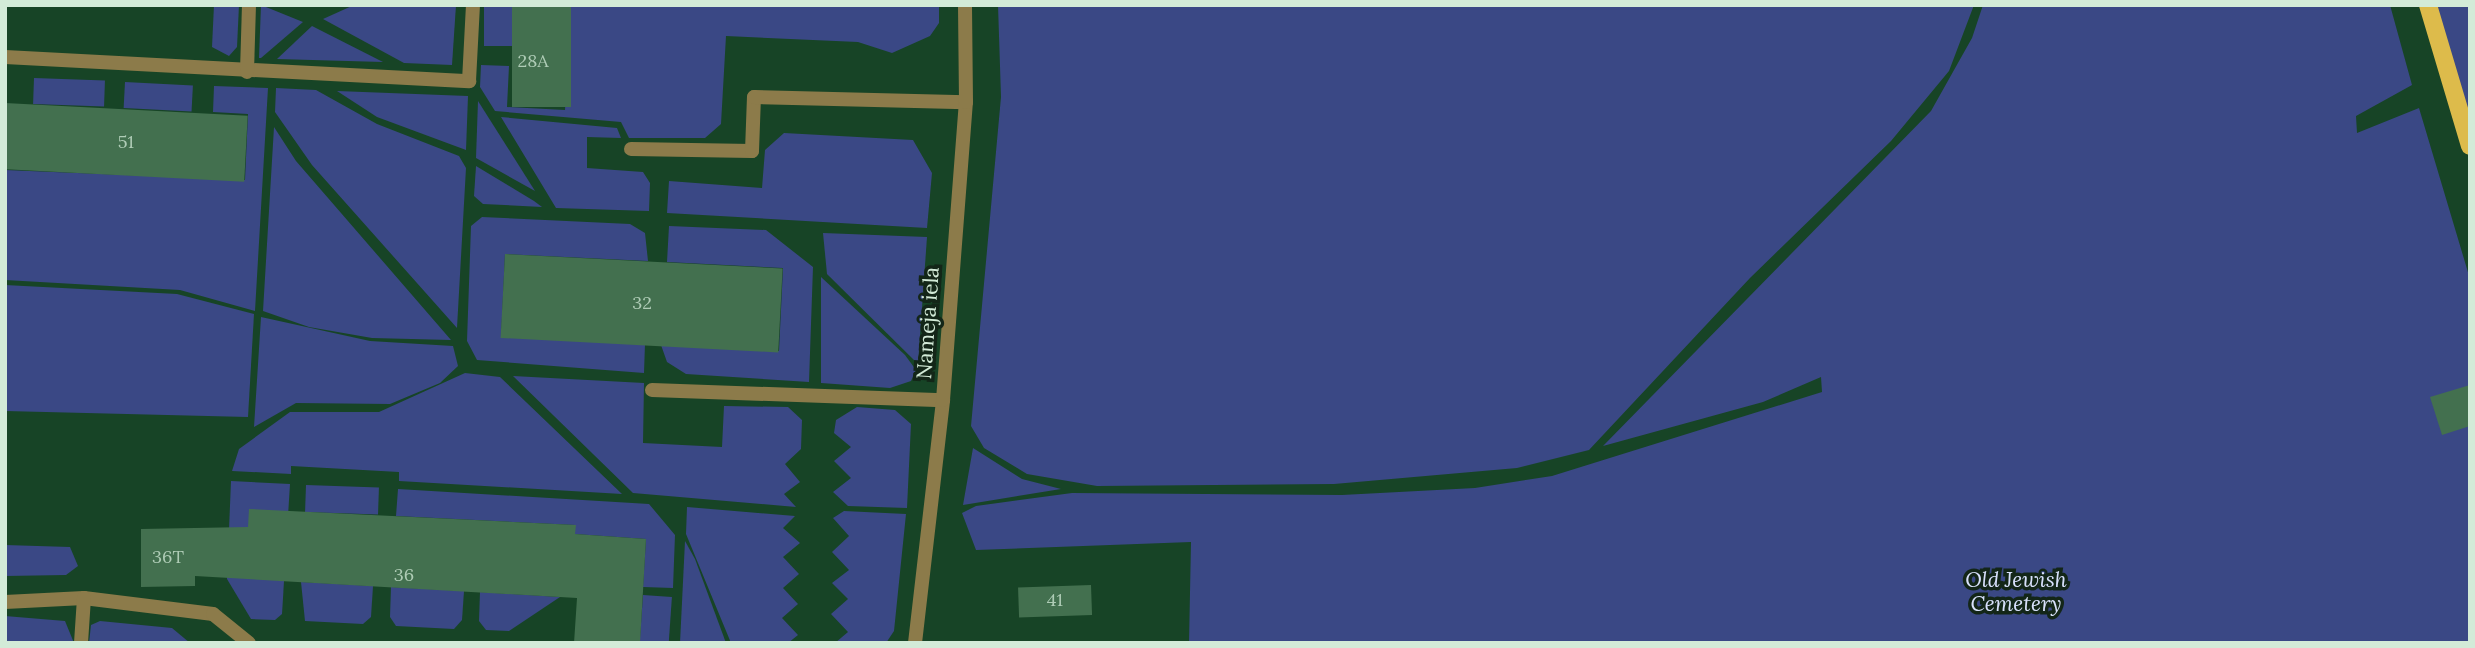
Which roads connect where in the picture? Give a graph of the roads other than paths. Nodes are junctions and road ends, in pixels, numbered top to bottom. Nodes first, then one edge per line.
1 (249, 5) edge
2 (473, 5) edge
3 (965, 5) edge
4 (2428, 5) edge
5 (5, 57) edge
6 (247, 72) junction
7 (966, 102) junction
8 (2470, 146) edge
9 (631, 149) dead end
10 (652, 390) dead end
11 (943, 400) junction
12 (84, 598) junction
13 (5, 601) edge
14 (81, 643) edge
15 (249, 643) edge
16 (915, 643) edge

1 - 6 street
2 - 6 street
3 - 7 street, Nameja iela
4 - 8 main road
5 - 6 street
7 - 9 street
7 - 11 street, Nameja iela
10 - 11 street
11 - 16 street, Nameja iela
12 - 13 street
12 - 14 street
12 - 15 street

